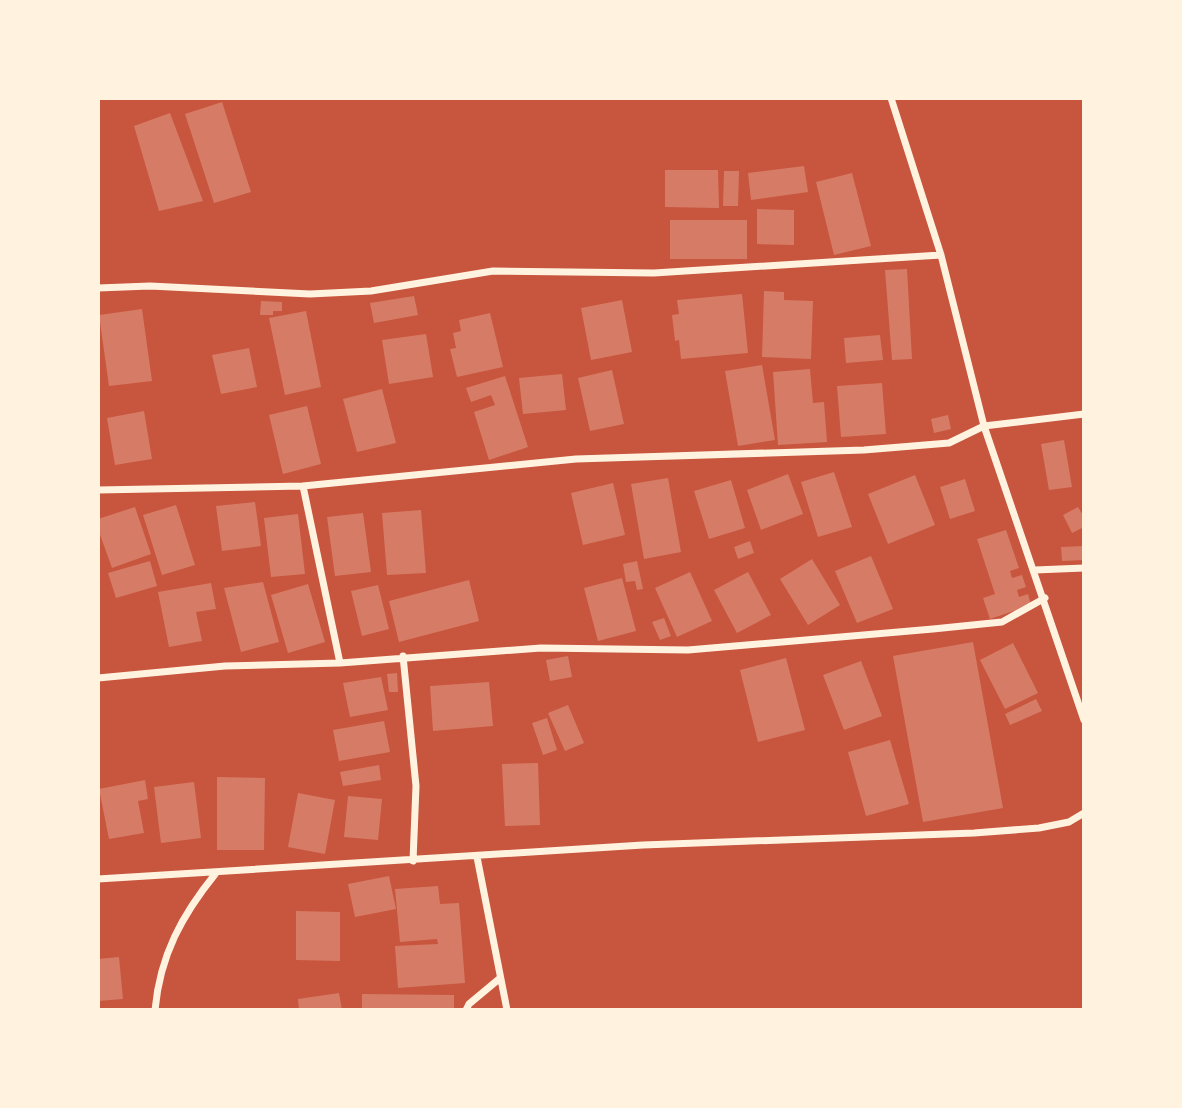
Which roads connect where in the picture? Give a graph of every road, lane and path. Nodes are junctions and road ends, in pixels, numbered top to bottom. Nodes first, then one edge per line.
1 (891, 98) edge
2 (941, 256) junction
3 (98, 288) edge
4 (1084, 414) edge
5 (984, 426) junction
6 (303, 485) junction
7 (98, 489) edge
8 (1084, 568) edge
9 (1035, 570) junction
10 (1045, 598) junction
11 (403, 656) junction
12 (340, 663) junction
13 (98, 678) edge
14 (1084, 720) edge
15 (1084, 813) edge
16 (477, 857) junction
17 (413, 861) junction
18 (216, 873) junction
19 (98, 879) edge
20 (499, 979) junction
21 (155, 1010) edge
22 (466, 1010) edge
23 (507, 1010) edge

1 - 2 street
2 - 3 street
2 - 5 street
4 - 5 street
5 - 6 street
5 - 9 street
6 - 7 street
6 - 12 street
8 - 9 street
9 - 10 street
10 - 11 street
10 - 14 street
11 - 12 street
11 - 17 street
12 - 13 street
15 - 16 street
16 - 17 street
16 - 20 street
17 - 18 street
18 - 19 street
18 - 21 street
20 - 22 street
20 - 23 street

